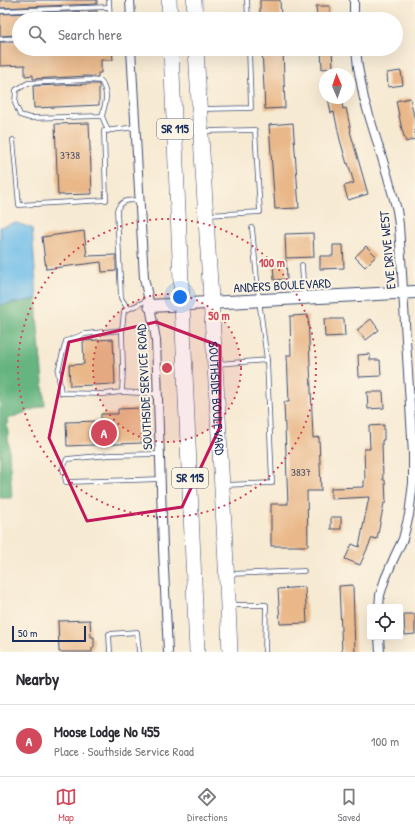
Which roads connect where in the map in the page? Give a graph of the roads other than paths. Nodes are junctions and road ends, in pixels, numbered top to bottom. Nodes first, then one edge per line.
1 (109, 0) edge
2 (130, 0) edge
3 (169, 0) edge
4 (194, 0) edge
5 (247, 0) edge
6 (354, 0) edge
7 (109, 7) junction
8 (0, 11) edge
9 (109, 12) edge
10 (131, 12) edge
11 (170, 12) edge
12 (195, 12) edge
13 (248, 12) edge
14 (354, 12) edge
15 (12, 38) edge
16 (0, 39) edge
17 (131, 56) edge
18 (171, 56) edge
19 (196, 56) edge
20 (249, 56) edge
21 (357, 56) edge
22 (199, 109) junction
23 (102, 116) junction
24 (136, 127) junction
25 (108, 131) junction
26 (201, 131) junction
27 (13, 140) dead end
28 (140, 200) junction
29 (206, 215) junction
30 (252, 228) dead end
31 (302, 265) dead end
32 (409, 292) edge
33 (304, 298) junction
34 (259, 300) junction
35 (211, 302) junction
36 (150, 303) junction
37 (183, 304) junction
38 (128, 309) junction
39 (122, 330) junction
40 (267, 360) junction
41 (215, 364) junction
42 (122, 392) junction
43 (158, 394) junction
44 (160, 454) junction
45 (414, 457) edge
46 (160, 479) junction
47 (222, 485) junction
48 (304, 571) dead end
49 (227, 575) junction
50 (379, 604) edge
51 (228, 605) junction
52 (379, 640) edge
53 (110, 652) edge
54 (139, 652) edge
55 (168, 652) edge
56 (197, 652) edge
57 (230, 652) edge
58 (265, 652) edge
59 (380, 652) edge

1 - 7 lane
2 - 10 street
3 - 11 highway
4 - 12 highway
5 - 13 lane
6 - 14 street
7 - 8 lane
7 - 9 lane
15 - 16 lane
17 - 24 street, SOUTHSIDE SERVICE ROAD
18 - 37 highway, SR 115
19 - 22 highway, SOUTHSIDE BOULEVARD / SR 115
20 - 22 lane
21 - 32 street, EVE DRIVE WEST
22 - 26 highway, SOUTHSIDE BOULEVARD / SR 115
23 - 23 lane
23 - 25 lane
24 - 25 lane
24 - 28 street, SOUTHSIDE SERVICE ROAD
25 - 27 lane
26 - 29 highway, SOUTHSIDE BOULEVARD / SR 115
26 - 29 lane
28 - 36 street, SOUTHSIDE SERVICE ROAD
28 - 38 lane
29 - 35 highway, SOUTHSIDE BOULEVARD / SR 115
30 - 34 lane
31 - 33 lane
32 - 33 street, ANDERS BOULEVARD
32 - 45 street, EVE DRIVE WEST
33 - 34 street, ANDERS BOULEVARD
34 - 35 street, ANDERS BOULEVARD
34 - 40 lane
35 - 37 street, ANDERS BOULEVARD
35 - 41 highway, SOUTHSIDE BOULEVARD / SR 115
36 - 37 street, ANDERS BOULEVARD
36 - 38 lane
36 - 43 street, SOUTHSIDE SERVICE ROAD
37 - 56 highway, SR 115
38 - 39 lane
39 - 42 lane
39 - 42 lane
40 - 41 lane
40 - 47 lane
41 - 47 highway, SOUTHSIDE BOULEVARD / SR 115
42 - 43 lane
43 - 44 street, SOUTHSIDE SERVICE ROAD
44 - 46 street, SOUTHSIDE SERVICE ROAD
44 - 46 lane
45 - 50 street, EVE DRIVE WEST
46 - 55 street, SOUTHSIDE SERVICE ROAD
47 - 49 highway, SOUTHSIDE BOULEVARD / SR 115
48 - 49 lane
49 - 51 highway, SOUTHSIDE BOULEVARD / SR 115
51 - 57 highway, SOUTHSIDE BOULEVARD / SR 115
51 - 58 lane
52 - 59 street
53 - 54 lane

